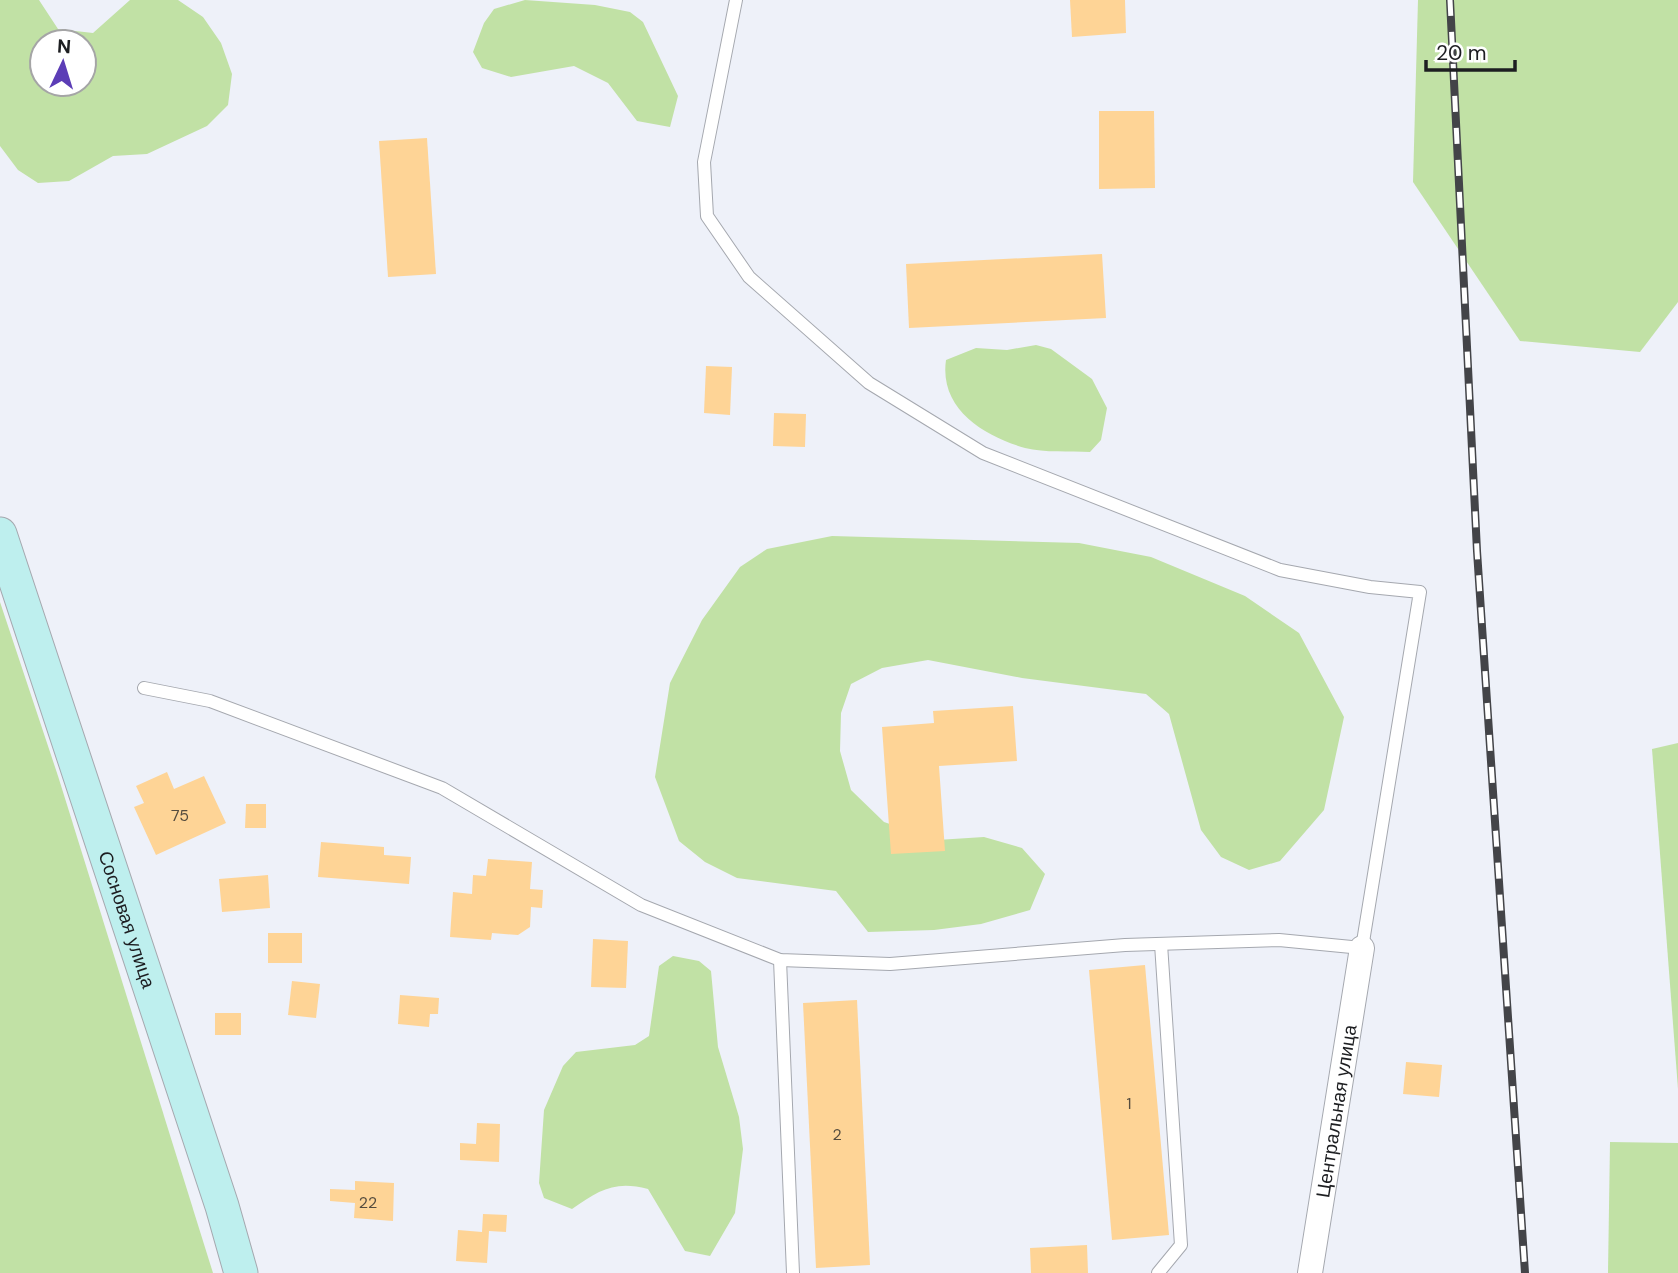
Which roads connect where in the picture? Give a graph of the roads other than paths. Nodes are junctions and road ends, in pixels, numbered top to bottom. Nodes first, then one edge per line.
1 (736, 0) edge
2 (0, 534) edge
3 (144, 688) dead end
4 (1161, 944) junction
5 (1362, 948) junction
6 (780, 960) junction
7 (241, 1273) edge
8 (793, 1273) edge
9 (1158, 1273) edge
10 (1310, 1273) edge

1 - 5 lane
2 - 7 street, Сосновая улица
3 - 6 lane
4 - 5 lane
4 - 6 lane
4 - 9 lane
5 - 10 street, Центральная улица
6 - 8 lane

